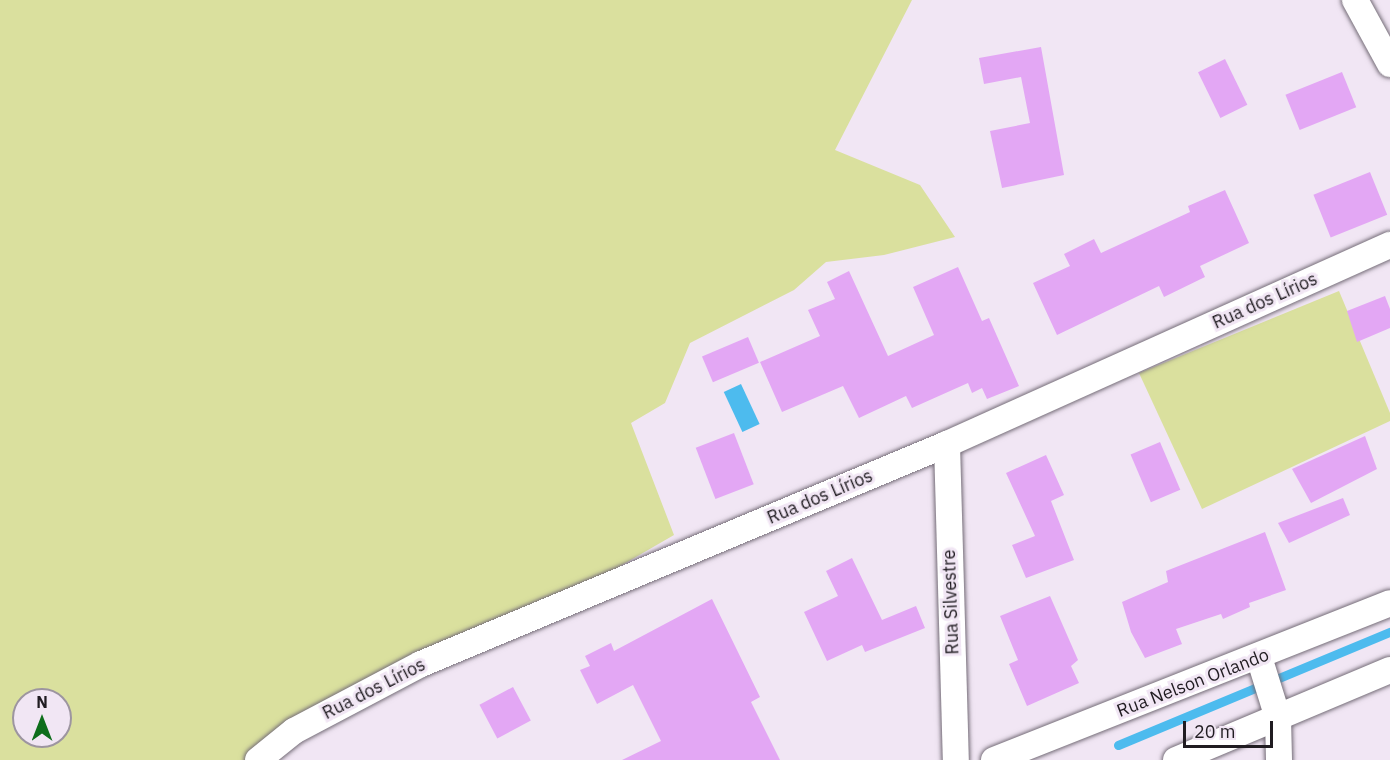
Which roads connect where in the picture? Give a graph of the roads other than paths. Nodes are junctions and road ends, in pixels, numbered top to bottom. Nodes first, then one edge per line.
1 (1355, 0) edge
2 (1390, 64) edge
3 (1390, 245) edge
4 (947, 444) junction
5 (1390, 603) edge
6 (1259, 657) junction
7 (1390, 670) edge
8 (1278, 718) junction
9 (258, 760) edge
10 (956, 760) edge
11 (994, 760) edge
12 (1176, 760) edge
13 (1279, 760) edge

1 - 2 street
3 - 4 street, Rua dos Lírios
4 - 9 street, Rua dos Lírios
4 - 10 street, Rua Silvestre
5 - 6 street, Rua Nelson Orlando
6 - 8 street
6 - 11 street, Rua Nelson Orlando
7 - 8 street
8 - 12 street
8 - 13 street

